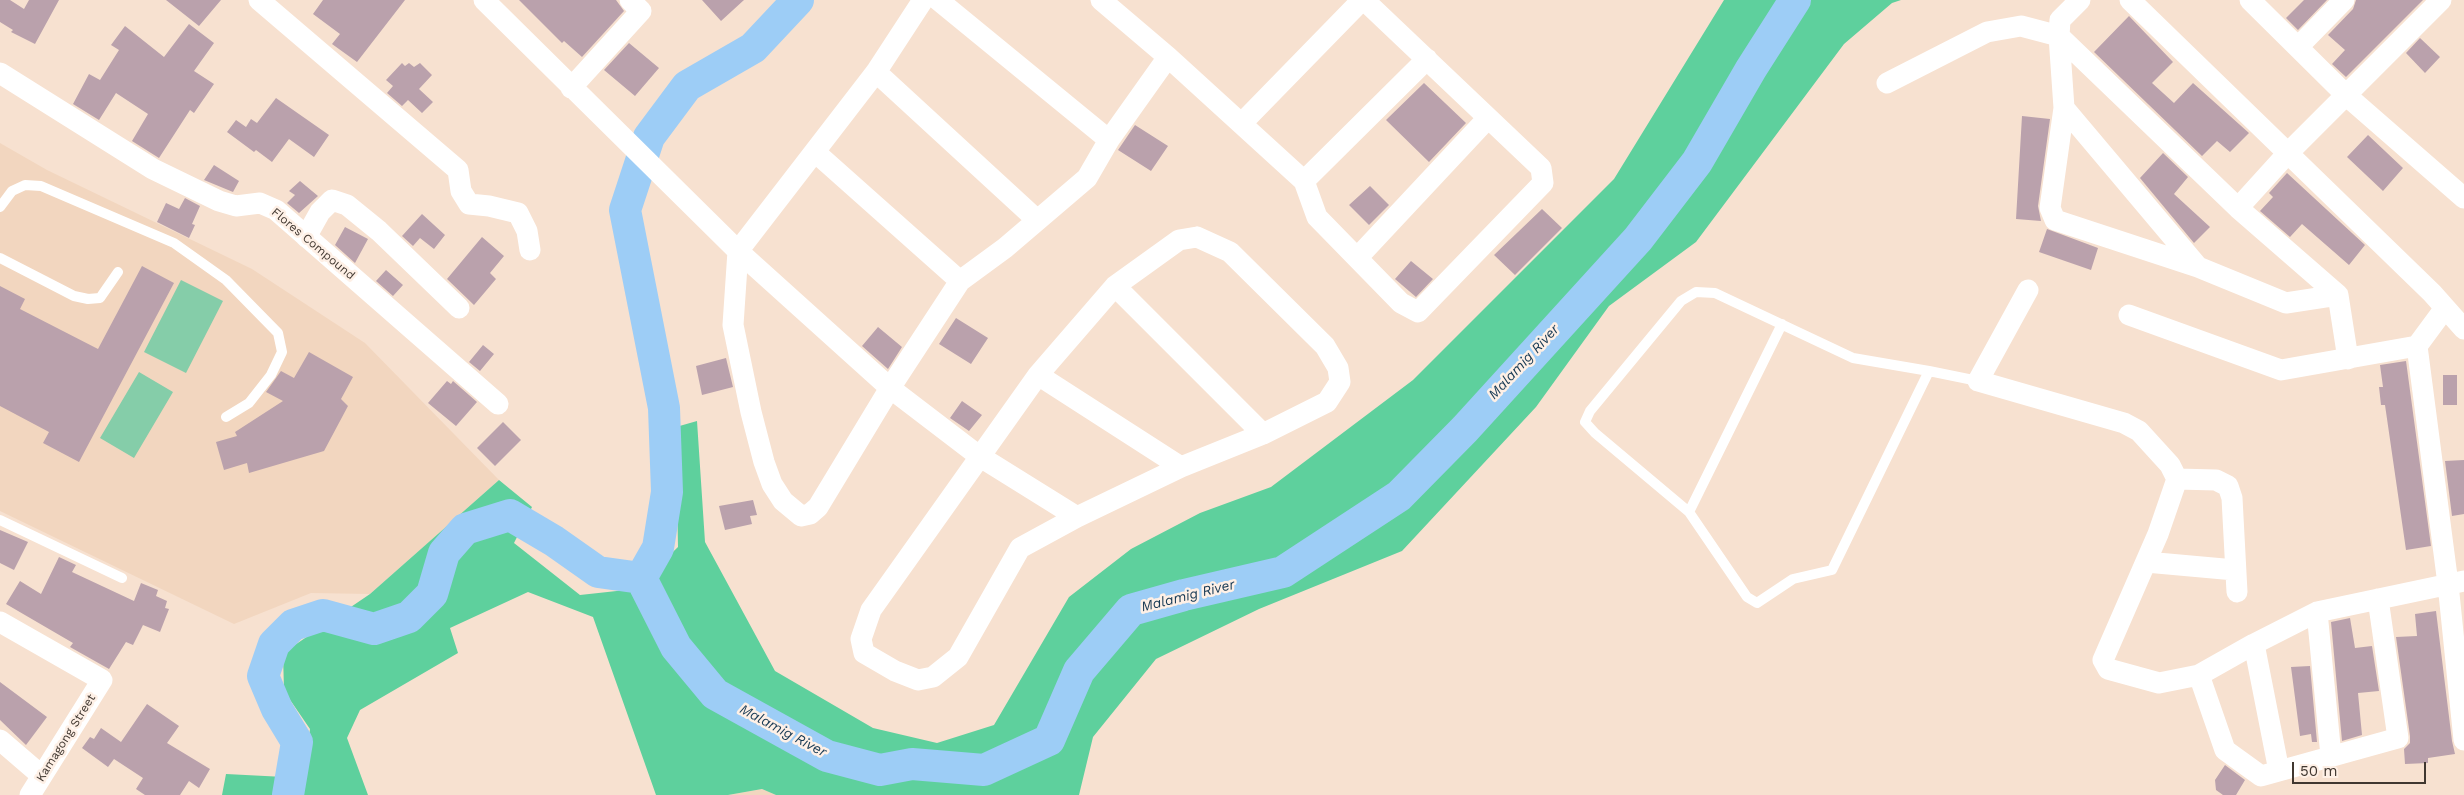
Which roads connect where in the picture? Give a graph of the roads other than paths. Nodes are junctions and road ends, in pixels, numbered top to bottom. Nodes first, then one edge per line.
1 (259, 0) edge
2 (484, 0) edge
3 (630, 0) edge
4 (923, 0) edge
5 (938, 0) edge
6 (1101, 0) edge
7 (1363, 0) edge
8 (2080, 0) edge
9 (2344, 0) edge
10 (2441, 0) edge
11 (2253, 1) edge
12 (2136, 2) edge
13 (2059, 36) junction
14 (2298, 47) junction
15 (1168, 57) junction
16 (1427, 59) junction
17 (876, 72) junction
18 (0, 73) edge
19 (1887, 83) dead end
20 (571, 88) junction
21 (2347, 96) junction
22 (2064, 108) junction
23 (1488, 118) junction
24 (1242, 123) junction
25 (1109, 140) junction
26 (816, 152) junction
27 (2287, 154) junction
28 (1304, 181) junction
29 (2464, 198) edge
30 (0, 207) edge
31 (2238, 208) junction
32 (1037, 220) junction
33 (306, 237) junction
34 (530, 250) dead end
35 (738, 251) junction
36 (1358, 257) junction
37 (0, 258) edge
38 (2198, 267) junction
39 (118, 272) dead end
40 (960, 281) junction
41 (1115, 286) junction
42 (2028, 290) dead end
43 (2338, 295) junction
44 (459, 308) dead end
45 (2445, 308) junction
46 (2129, 315) dead end
47 (1782, 324) junction
48 (2464, 329) edge
49 (2417, 346) junction
50 (2348, 358) junction
51 (1929, 371) junction
52 (1038, 375) junction
53 (1978, 381) junction
54 (890, 388) junction
55 (498, 404) dead end
56 (226, 417) dead end
57 (1262, 434) junction
58 (979, 456) junction
59 (1181, 467) junction
60 (2178, 479) junction
61 (1690, 512) junction
62 (1077, 517) junction
63 (0, 520) edge
64 (2146, 562) junction
65 (2235, 570) junction
66 (122, 578) dead end
67 (2456, 583) edge
68 (2237, 592) dead end
69 (2378, 599) junction
70 (2317, 612) junction
71 (0, 622) edge
72 (2254, 644) junction
73 (2199, 675) junction
74 (0, 740) edge
75 (2464, 740) edge
76 (2331, 756) junction
77 (2279, 771) junction
78 (42, 776) junction
79 (30, 795) edge

1 - 34 street
2 - 20 street
3 - 20 street
4 - 17 street
5 - 25 street
6 - 15 street
7 - 16 street
7 - 24 street
8 - 13 street
9 - 14 street
10 - 21 street
11 - 14 street
12 - 27 street
13 - 19 street
13 - 22 street
13 - 31 street
14 - 21 street
15 - 24 street
15 - 25 street
16 - 23 street
16 - 28 street
17 - 26 street
17 - 32 street
18 - 33 street, Flores Compound
20 - 35 street
21 - 27 street
21 - 29 street
22 - 38 street
22 - 38 street
23 - 36 street
23 - 36 street
24 - 28 street
25 - 32 street
26 - 35 street
26 - 40 street
27 - 31 street
27 - 45 street
28 - 36 street
30 - 56 lane
31 - 43 street
32 - 40 street
33 - 44 street
33 - 55 street, Flores Compound
35 - 54 street
35 - 54 street
37 - 39 lane
38 - 43 street
40 - 54 street
41 - 52 street
41 - 57 street
41 - 57 street
42 - 53 street
43 - 50 street
45 - 48 street
45 - 49 street
46 - 50 street
47 - 51 lane
47 - 61 lane
47 - 61 lane
49 - 50 street
49 - 67 street
51 - 53 lane
51 - 61 lane
52 - 58 street
52 - 59 street
53 - 60 street
54 - 58 street
57 - 59 street
58 - 62 street
58 - 62 street
59 - 62 street
60 - 64 street
60 - 65 street
63 - 66 lane
64 - 65 street
64 - 73 street
65 - 68 street
67 - 69 street
67 - 75 street
69 - 70 street
69 - 76 street
70 - 72 street
70 - 76 street
71 - 78 street, Kamagong Street
72 - 73 street
72 - 77 street
73 - 77 street
74 - 78 street
76 - 77 street
78 - 79 street, Kamagong Street

